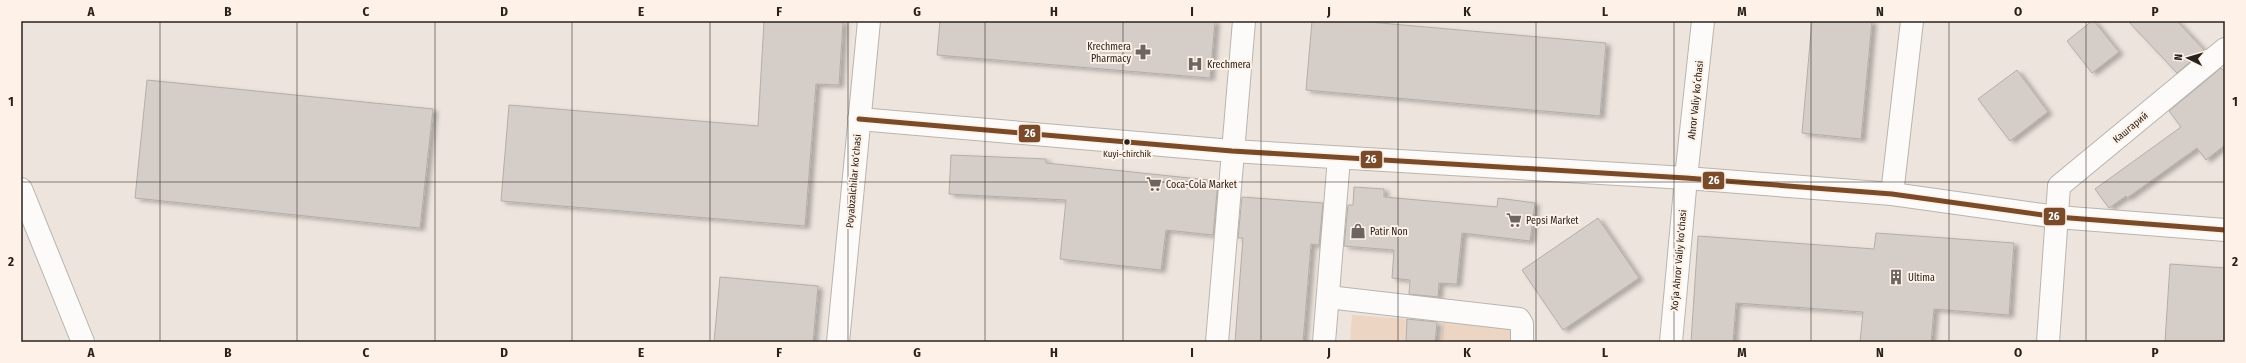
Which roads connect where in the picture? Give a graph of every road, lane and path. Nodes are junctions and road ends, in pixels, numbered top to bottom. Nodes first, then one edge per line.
1 (869, 21) edge
2 (1244, 21) edge
3 (1703, 21) edge
4 (1912, 21) edge
5 (2225, 49) edge
6 (859, 120) junction
7 (1232, 151) junction
8 (1340, 158) junction
9 (1686, 178) junction
10 (21, 189) edge
11 (1892, 194) junction
12 (2057, 217) junction
13 (2225, 230) edge
14 (1328, 297) junction
15 (83, 342) edge
16 (838, 342) edge
17 (1217, 342) edge
18 (1324, 342) edge
19 (1522, 342) edge
20 (1671, 342) edge
21 (2048, 342) edge

1 - 6 street, Poyabzalchilar ko‘chasi
2 - 7 street
3 - 9 street, Ahror Valiy koʻchasi
4 - 11 street
5 - 12 street, Кашгарий
6 - 7 street
6 - 16 street, Poyabzalchilar ko‘chasi
7 - 8 street
7 - 17 street
8 - 9 street
8 - 14 street
9 - 11 street
9 - 20 street, Xo‘ja Ahror Valiy ko‘chasi
10 - 15 street
11 - 12 street
12 - 13 street
12 - 21 street, Кашгарий
14 - 18 street
14 - 19 street

